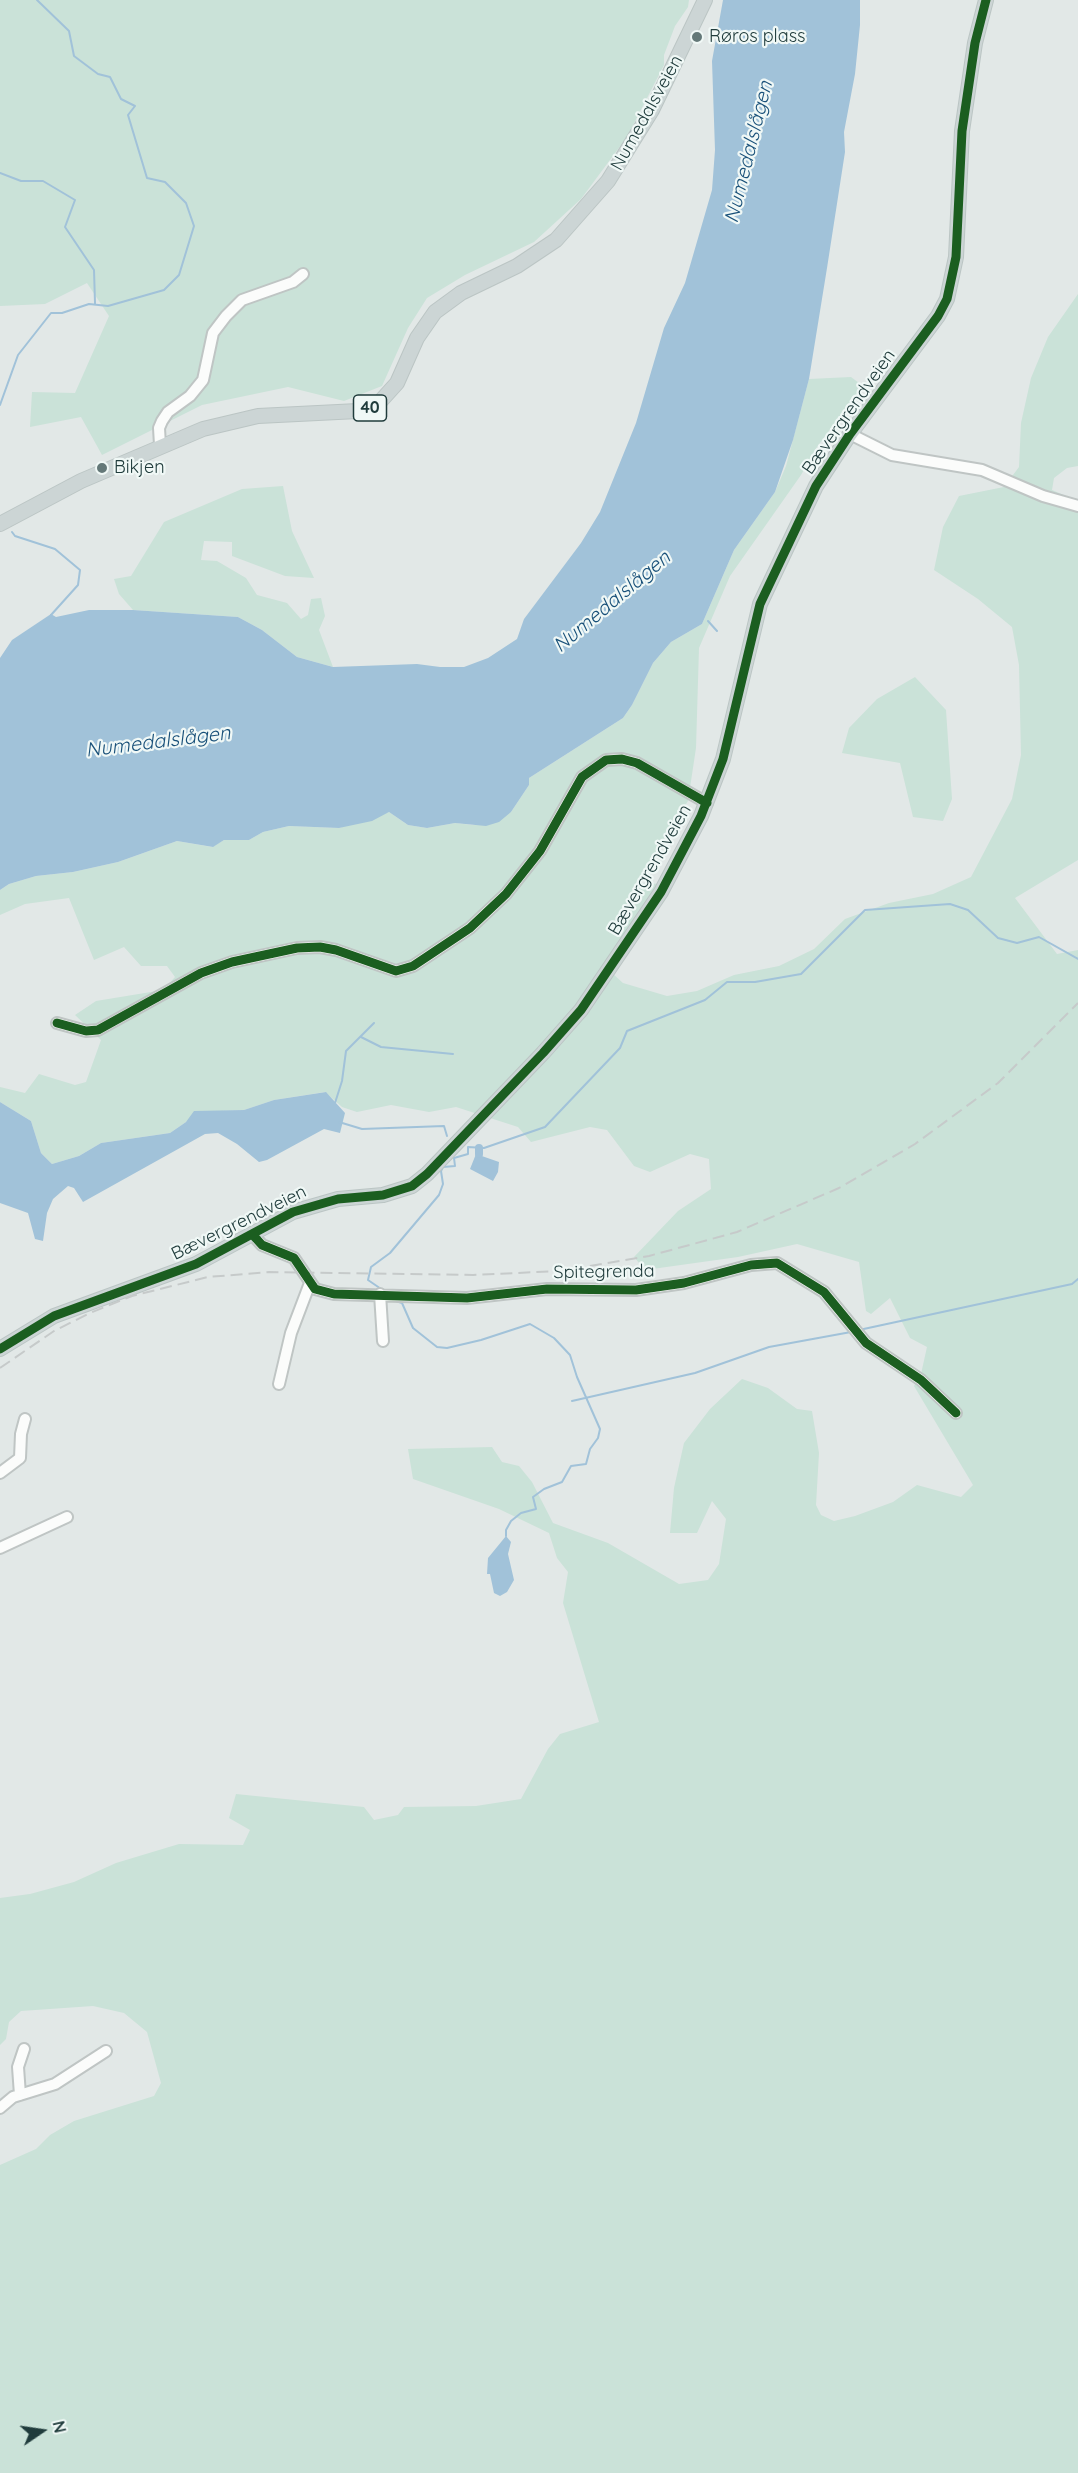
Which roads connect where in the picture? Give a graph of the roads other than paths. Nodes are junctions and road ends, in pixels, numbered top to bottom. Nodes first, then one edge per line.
1 (705, 0) edge
2 (986, 0) edge
3 (303, 274) dead end
4 (850, 434) junction
5 (160, 446) junction
6 (1078, 506) edge
7 (0, 524) edge
8 (707, 803) junction
9 (57, 1023) dead end
10 (252, 1234) junction
11 (310, 1283) junction
12 (380, 1294) junction
13 (383, 1341) dead end
14 (0, 1349) edge
15 (279, 1384) dead end
16 (956, 1413) dead end
17 (25, 1419) dead end
18 (0, 1473) edge
19 (67, 1517) dead end
20 (0, 1548) edge
21 (24, 2049) dead end
22 (106, 2051) dead end
23 (20, 2095) junction
24 (0, 2108) edge

1 - 5 main road, Numedalsveien / 40
2 - 4 main road, Bævergrendveien
3 - 5 street
4 - 6 street
4 - 8 main road, Bævergrendveien
5 - 7 main road, Numedalsveien / 40
8 - 9 street
8 - 10 main road, Bævergrendveien
10 - 11 street
10 - 14 main road, Bævergrendveien
11 - 12 street, Spitegrenda
11 - 15 street
12 - 13 street
12 - 16 street, Spitegrenda
17 - 18 street
19 - 20 street
21 - 23 street
22 - 23 street
23 - 24 street

